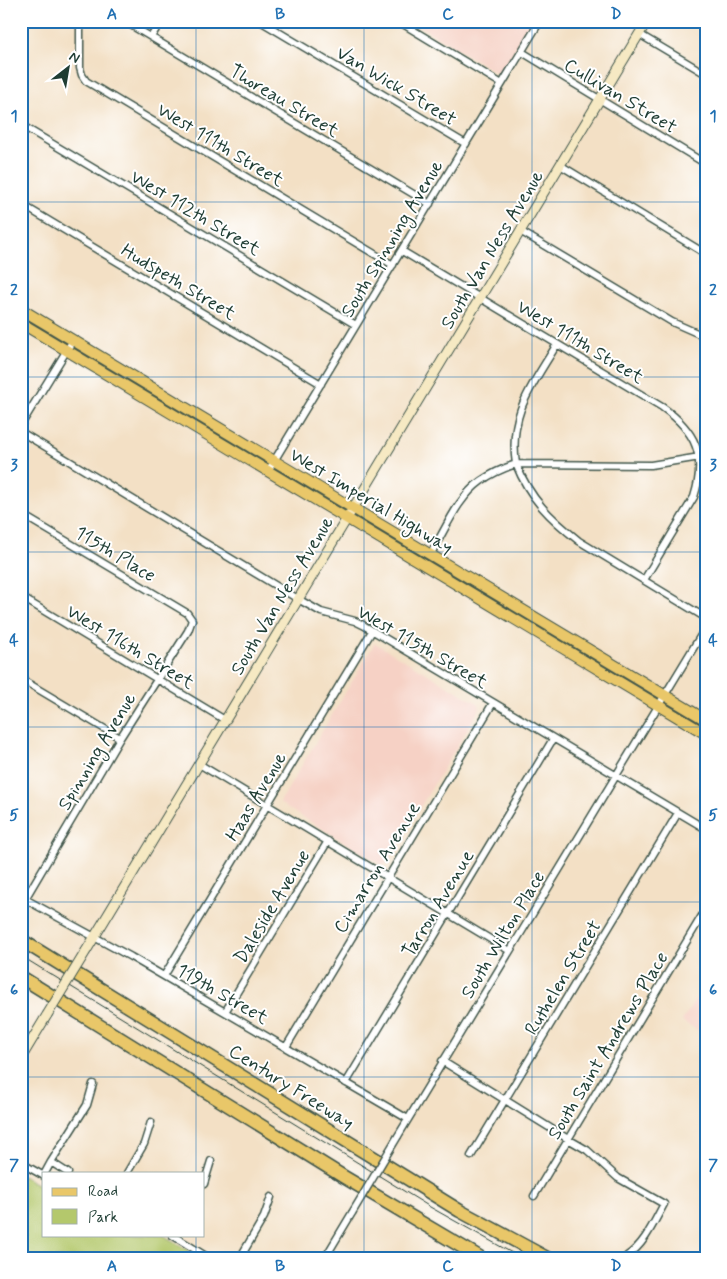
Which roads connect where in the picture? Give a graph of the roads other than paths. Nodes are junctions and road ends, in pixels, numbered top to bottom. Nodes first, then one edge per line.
1 (80, 21) edge
2 (124, 21) edge
3 (161, 21) edge
4 (260, 21) edge
5 (398, 21) edge
6 (540, 21) edge
7 (647, 21) edge
8 (639, 34) junction
9 (151, 37) junction
10 (522, 52) junction
11 (706, 74) edge
12 (502, 84) junction
13 (599, 100) junction
14 (21, 126) edge
15 (466, 144) junction
16 (706, 164) edge
17 (560, 165) junction
18 (21, 204) edge
19 (430, 204) junction
20 (520, 231) junction
21 (402, 250) junction
22 (706, 254) edge
23 (393, 264) junction
24 (480, 298) junction
25 (21, 310) edge
26 (21, 323) edge
27 (356, 325) junction
28 (706, 337) edge
29 (72, 340) junction
30 (557, 344) junction
31 (66, 350) junction
32 (321, 384) junction
33 (21, 424) edge
34 (21, 432) edge
35 (706, 456) edge
36 (698, 458) junction
37 (274, 462) junction
38 (516, 464) junction
39 (268, 471) junction
40 (353, 509) junction
41 (21, 514) edge
42 (346, 518) junction
43 (430, 555) junction
44 (644, 580) junction
45 (21, 597) edge
46 (298, 599) junction
47 (706, 618) edge
48 (192, 620) joint
49 (706, 627) edge
50 (372, 631) junction
51 (21, 679) edge
52 (157, 680) junction
53 (664, 695) junction
54 (493, 703) junction
55 (658, 705) junction
56 (225, 720) junction
57 (706, 720) edge
58 (706, 734) edge
59 (120, 738) junction
60 (553, 739) junction
61 (199, 764) junction
62 (616, 775) junction
63 (267, 805) junction
64 (678, 813) junction
65 (706, 829) edge
66 (328, 841) junction
67 (388, 878) junction
68 (23, 898) edge
69 (706, 909) edge
70 (448, 914) junction
71 (94, 936) junction
72 (21, 940) edge
73 (510, 951) junction
74 (164, 976) junction
75 (21, 977) edge
76 (225, 1012) junction
77 (286, 1047) junction
78 (21, 1058) edge
79 (442, 1061) junction
80 (346, 1083) junction
81 (93, 1084) dead end
82 (504, 1099) junction
83 (408, 1119) junction
84 (151, 1122) dead end
85 (568, 1138) junction
86 (471, 1156) dead end
87 (211, 1161) dead end
88 (52, 1162) junction
89 (21, 1163) edge
90 (46, 1172) edge
91 (67, 1172) edge
92 (128, 1172) edge
93 (42, 1176) edge
94 (205, 1181) edge
95 (534, 1196) dead end
96 (271, 1197) dead end
97 (174, 1236) edge
98 (627, 1256) dead end
99 (209, 1258) edge
100 (240, 1258) edge
101 (325, 1258) edge
102 (481, 1258) edge
103 (547, 1258) edge

1 - 23 street, West 111th Street
2 - 9 street, Thoreau Street
3 - 9 street
4 - 15 street, Van Wick Street
5 - 12 street
6 - 10 street, South Spinning Avenue
7 - 8 main road, South Van Ness Avenue
8 - 11 street
8 - 13 main road, South Van Ness Avenue
9 - 19 street, Thoreau Street
10 - 12 street, South Spinning Avenue
10 - 13 street, Cullivan Street
12 - 15 street, South Spinning Avenue
13 - 16 street, Cullivan Street
13 - 17 main road, South Van Ness Avenue
14 - 27 street, West 112th Street
15 - 19 street, South Spinning Avenue
17 - 20 main road, South Van Ness Avenue
17 - 22 street
18 - 32 street, Hudspeth Street
19 - 21 street, South Spinning Avenue
20 - 24 main road, South Van Ness Avenue
20 - 28 street
21 - 23 street, South Spinning Avenue
21 - 24 street, West 111th Street
23 - 27 street, South Spinning Avenue
24 - 30 street, West 111th Street
24 - 40 main road, South Van Ness Avenue
25 - 29 main road, West Imperial Highway
26 - 31 main road, West Imperial Highway
27 - 32 street, South Spinning Avenue
29 - 31 street
29 - 37 main road, West Imperial Highway
30 - 36 street, West 111th Street
30 - 38 street
31 - 33 street
31 - 39 main road, West Imperial Highway
32 - 37 street, South Spinning Avenue
34 - 46 street, West 115th Street
35 - 36 street
36 - 38 street
36 - 44 street, West 111th Street
37 - 39 street, South Spinning Avenue
37 - 40 main road, West Imperial Highway
38 - 43 street
38 - 44 street
39 - 42 main road, West Imperial Highway
40 - 42 main road, South Van Ness Avenue
40 - 43 main road, West Imperial Highway
41 - 48 street, 115th Place
42 - 46 main road, South Van Ness Avenue
42 - 55 main road, West Imperial Highway
43 - 53 main road, West Imperial Highway
44 - 47 street
45 - 52 street, West 116th Street
46 - 50 street, West 115th Street
46 - 56 main road, South Van Ness Avenue
48 - 52 street, Spinning Avenue
49 - 53 street, South Wilton Place
50 - 54 street, West 115th Street
50 - 63 street, Haas Avenue
51 - 59 street
52 - 56 street, West 116th Street
52 - 59 street, Spinning Avenue
53 - 55 street, South Wilton Place
53 - 57 main road, West Imperial Highway
54 - 60 street, West 115th Street
54 - 67 street, Cimarron Avenue
55 - 58 main road, West Imperial Highway
55 - 62 street, South Wilton Place
56 - 61 main road, South Van Ness Avenue
59 - 68 street, Spinning Avenue
60 - 62 street, West 115th Street
60 - 70 street, Tarron Avenue
61 - 63 street
61 - 71 main road, South Van Ness Avenue
62 - 64 street, West 115th Street
62 - 73 street, South Wilton Place
63 - 66 street
63 - 74 street, Haas Avenue
64 - 65 street, West 115th Street
64 - 82 street, Ruthelen Street
66 - 67 street
66 - 76 street, Daleside Avenue
67 - 70 street
67 - 77 street, Cimarron Avenue
68 - 71 street, 119th Street
69 - 85 street, South Saint Andrews Place
70 - 73 street
70 - 80 street, Tarron Avenue
71 - 74 street, 119th Street
71 - 78 main road, South Van Ness Avenue, bridge
72 - 103 highway, Century Freeway
73 - 79 street, South Wilton Place
74 - 76 street, 119th Street
75 - 102 highway
76 - 77 street, 119th Street
77 - 80 street, 119th Street
79 - 82 street
79 - 83 street, South Wilton Place
80 - 83 street, 119th Street
81 - 88 street
82 - 85 street
82 - 86 street, Ruthelen Street
83 - 101 street, South Wilton Place, bridge
84 - 92 street
85 - 95 street, South Saint Andrews Place
85 - 98 street
87 - 94 street
88 - 90 street
88 - 91 street
89 - 93 street
96 - 100 street
97 - 99 street

